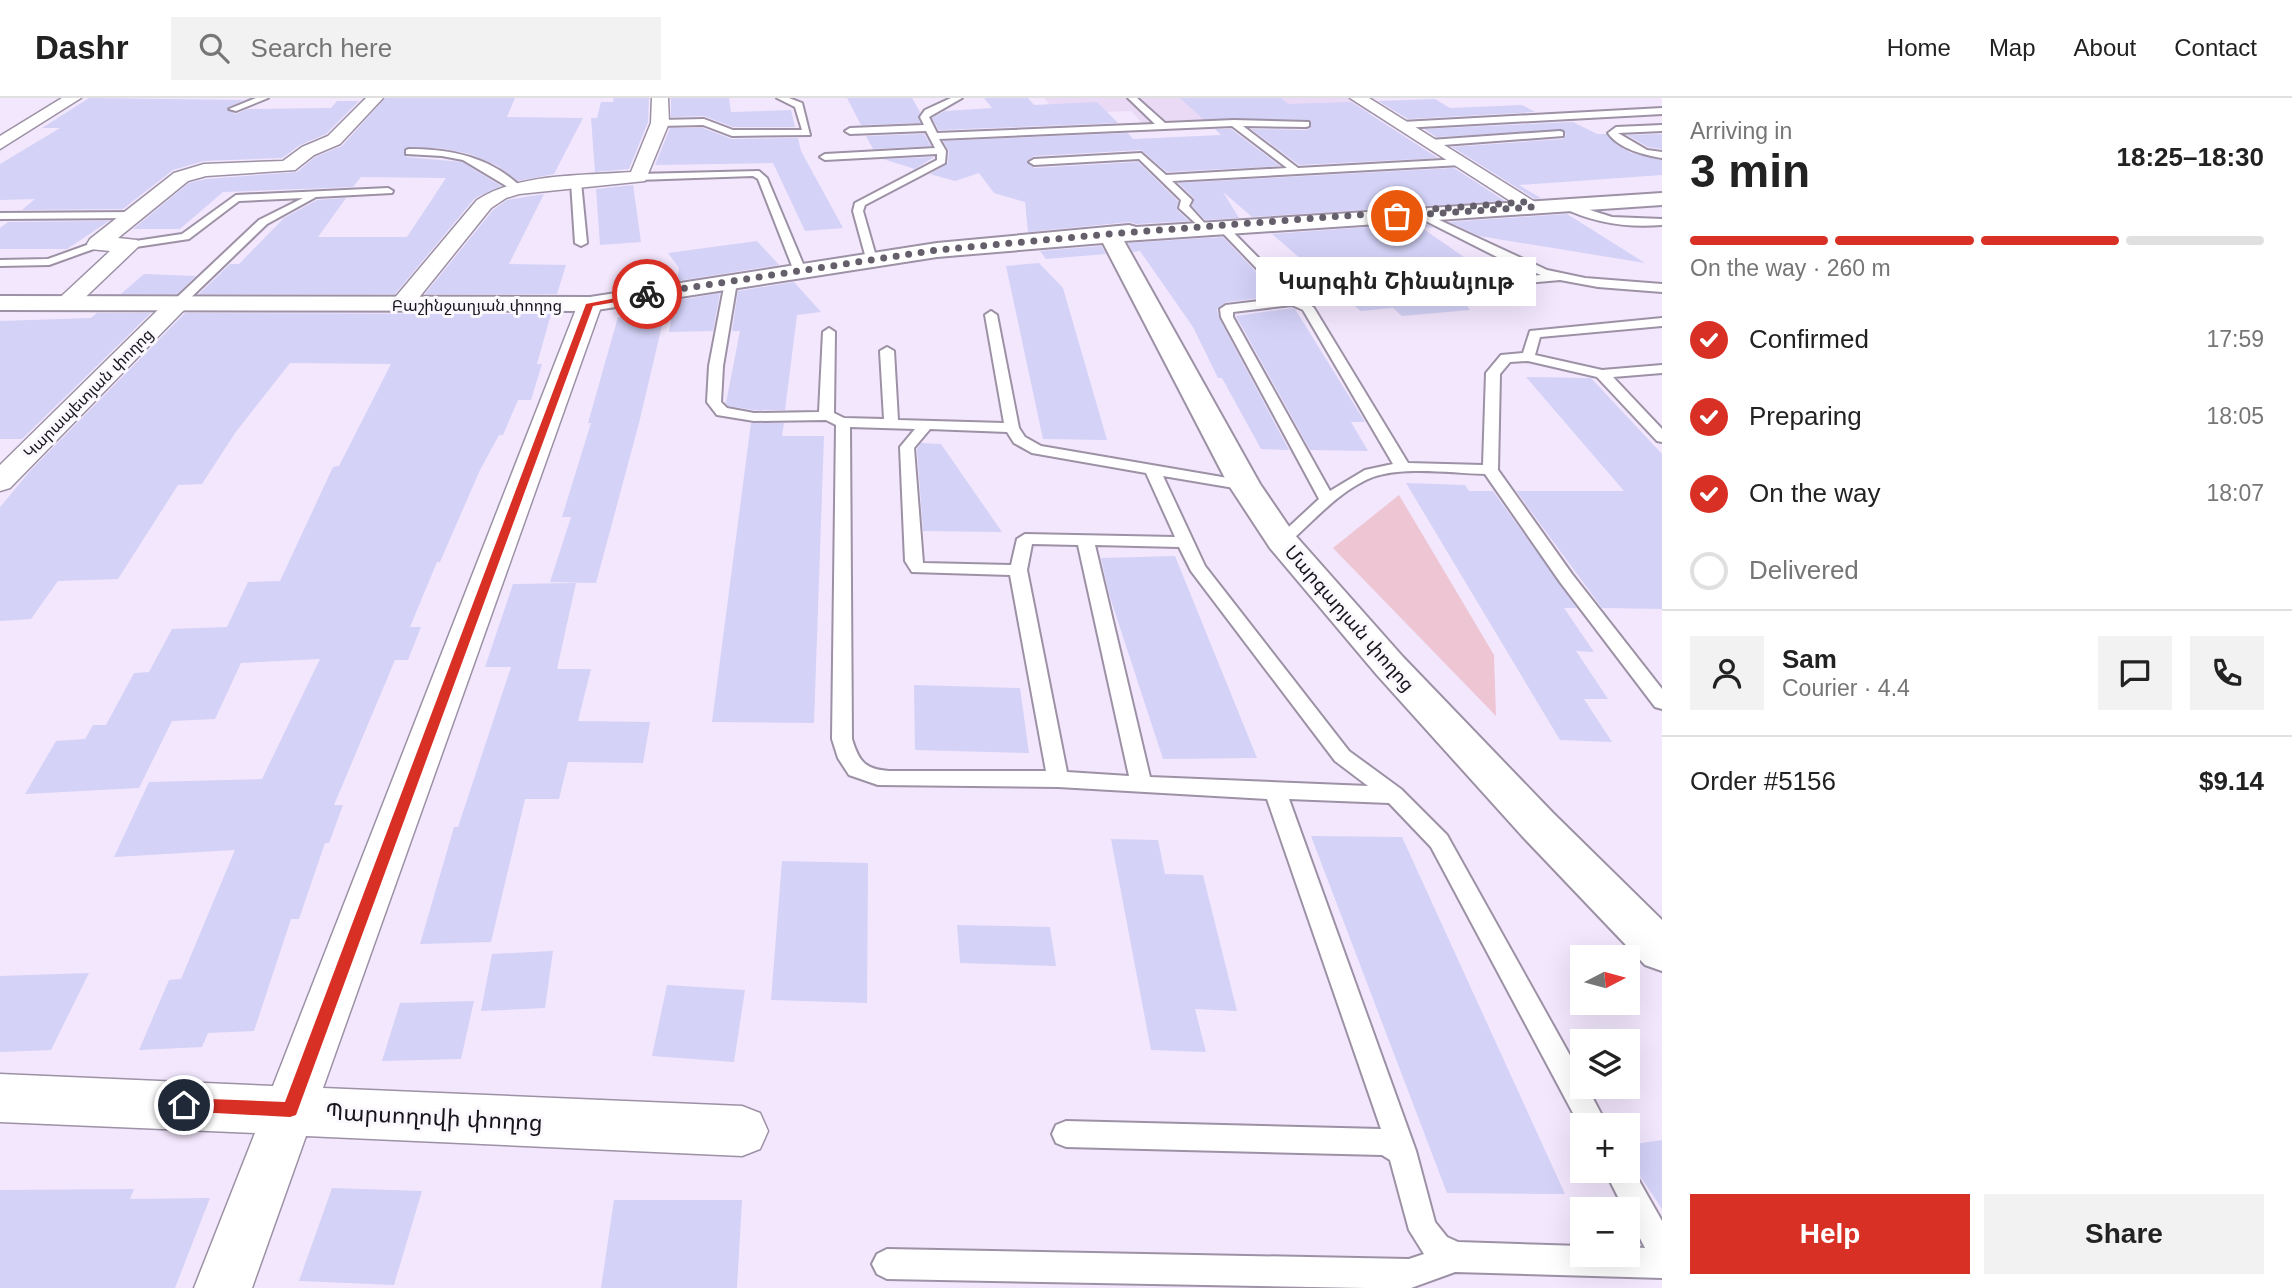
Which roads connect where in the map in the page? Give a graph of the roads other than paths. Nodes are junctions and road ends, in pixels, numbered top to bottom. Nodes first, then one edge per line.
1 (73, 98) edge
2 (264, 98) edge
3 (375, 98) edge
4 (660, 98) edge
5 (781, 98) edge
6 (958, 98) edge
7 (1132, 98) edge
8 (1358, 98) edge
9 (233, 109) dead end
10 (1662, 111) edge
11 (660, 122) junction
12 (1234, 123) junction
13 (1306, 124) dead end
14 (1402, 125) junction
15 (1163, 126) junction
16 (1662, 128) edge
17 (850, 131) dead end
18 (932, 132) junction
19 (1560, 134) dead end
20 (1430, 143) junction
21 (0, 144) edge
22 (941, 151) junction
23 (409, 152) dead end
24 (1662, 155) edge
25 (825, 157) dead end
26 (1034, 162) dead end
27 (1461, 162) junction
28 (1296, 171) junction
29 (638, 177) junction
30 (1164, 178) junction
31 (576, 182) junction
32 (517, 188) junction
33 (388, 191) dead end
34 (1662, 192) edge
35 (318, 195) junction
36 (1662, 199) edge
37 (1529, 205) junction
38 (1565, 205) junction
39 (135, 215) junction
40 (1422, 215) junction
41 (0, 216) edge
42 (1662, 222) edge
43 (1213, 227) junction
44 (1112, 234) junction
45 (581, 243) dead end
46 (98, 244) junction
47 (129, 245) junction
48 (871, 260) junction
49 (0, 263) edge
50 (800, 271) junction
51 (1559, 277) junction
52 (731, 282) junction
53 (1662, 288) edge
54 (1294, 301) junction
55 (0, 303) edge
56 (65, 304) junction
57 (590, 304) junction
58 (176, 305) junction
59 (401, 305) junction
60 (991, 315) dead end
61 (1662, 322) edge
62 (829, 331) dead end
63 (887, 351) dead end
64 (1528, 356) junction
65 (1662, 369) edge
66 (1602, 374) junction
67 (836, 419) junction
68 (891, 423) junction
69 (927, 424) junction
70 (1012, 428) junction
71 (1662, 438) edge
72 (1404, 468) junction
73 (1152, 470) junction
74 (1490, 470) junction
75 (0, 482) edge
76 (1248, 485) junction
77 (1327, 500) junction
78 (1287, 536) junction
79 (1085, 540) junction
80 (1185, 542) junction
81 (1018, 570) junction
82 (1662, 702) edge
83 (1058, 779) junction
84 (1141, 784) junction
85 (1275, 791) junction
86 (1394, 795) junction
87 (1658, 938) edge
88 (0, 1098) edge
89 (290, 1110) junction
90 (1587, 1113) edge
91 (742, 1131) dead end
92 (1066, 1134) dead end
93 (1402, 1151) junction
94 (1626, 1183) edge
95 (1662, 1250) edge
96 (1455, 1257) junction
97 (1662, 1263) edge
98 (887, 1264) dead end
99 (223, 1288) edge

1 - 21 street
2 - 9 lane
3 - 39 street
4 - 11 street
5 - 11 lane
6 - 18 lane
7 - 15 lane
8 - 14 street
10 - 14 lane
11 - 29 street
12 - 13 lane
12 - 15 lane
12 - 28 lane
14 - 20 street
15 - 18 lane
16 - 24 lane
17 - 18 lane
18 - 22 lane
19 - 20 lane
20 - 27 street
22 - 25 lane
22 - 48 lane
23 - 32 lane
26 - 30 lane
27 - 28 lane
27 - 37 street
28 - 30 lane
29 - 31 street
29 - 50 lane
30 - 43 lane
31 - 32 street
31 - 45 lane
32 - 59 street
33 - 35 lane
34 - 37 main road, Բաշինջաղյան փողոց
35 - 47 lane
35 - 58 lane
36 - 38 main road, Բաշինջաղյան փողոց
37 - 38 main road, Բաշինջաղյան փողոց
37 - 40 main road, Բաշինջաղյան փողոց
37 - 43 main road, Բաշինջաղյան փողոց
38 - 42 lane
39 - 41 lane
39 - 46 street
40 - 43 main road, Բաշինջաղյան փողոց
40 - 51 lane
43 - 44 main road, Բաշինջաղյան փողոց
43 - 54 lane
44 - 48 main road, Բաշինջաղյան փողոց
44 - 76 main road, Մարգարյան փողոց
46 - 47 street
46 - 49 lane
47 - 56 street
48 - 50 main road, Բաշինջաղյան փողոց
50 - 52 main road, Բաշինջաղյան փողոց
51 - 53 lane
51 - 54 lane
52 - 57 main road, Բաշինջաղյան փողոց
52 - 67 lane
54 - 72 lane
54 - 77 lane
55 - 56 main road, Բաշինջաղյան փողոց
56 - 58 main road, Բաշինջաղյան փողոց
57 - 59 main road, Բաշինջաղյան փողոց
57 - 89 street
58 - 59 main road, Բաշինջաղյան փողոց
58 - 75 street, Կարապետյան փողոց
60 - 70 lane
61 - 64 lane
62 - 67 lane
63 - 68 lane
64 - 66 lane
64 - 74 lane
65 - 66 lane
66 - 71 lane
67 - 68 lane
67 - 83 lane
68 - 69 lane
69 - 70 lane
69 - 81 lane
70 - 73 lane
72 - 74 lane
72 - 77 lane
73 - 76 lane
73 - 80 lane
74 - 82 lane
76 - 78 main road, Մարգարյան փողոց
76 - 87 main road, Մարգարյան փողոց
77 - 78 lane
78 - 87 main road, Մարգարյան փողոց
79 - 80 lane
79 - 81 lane
79 - 84 lane
80 - 86 lane
81 - 83 lane
83 - 84 lane
84 - 85 lane
85 - 86 lane
85 - 93 lane
86 - 90 lane
88 - 89 street, Պարսողովի փողոց
89 - 91 street, Պարսողովի փողոց
89 - 99 street
92 - 93 lane
93 - 96 lane
94 - 95 lane
96 - 97 lane
96 - 98 lane

